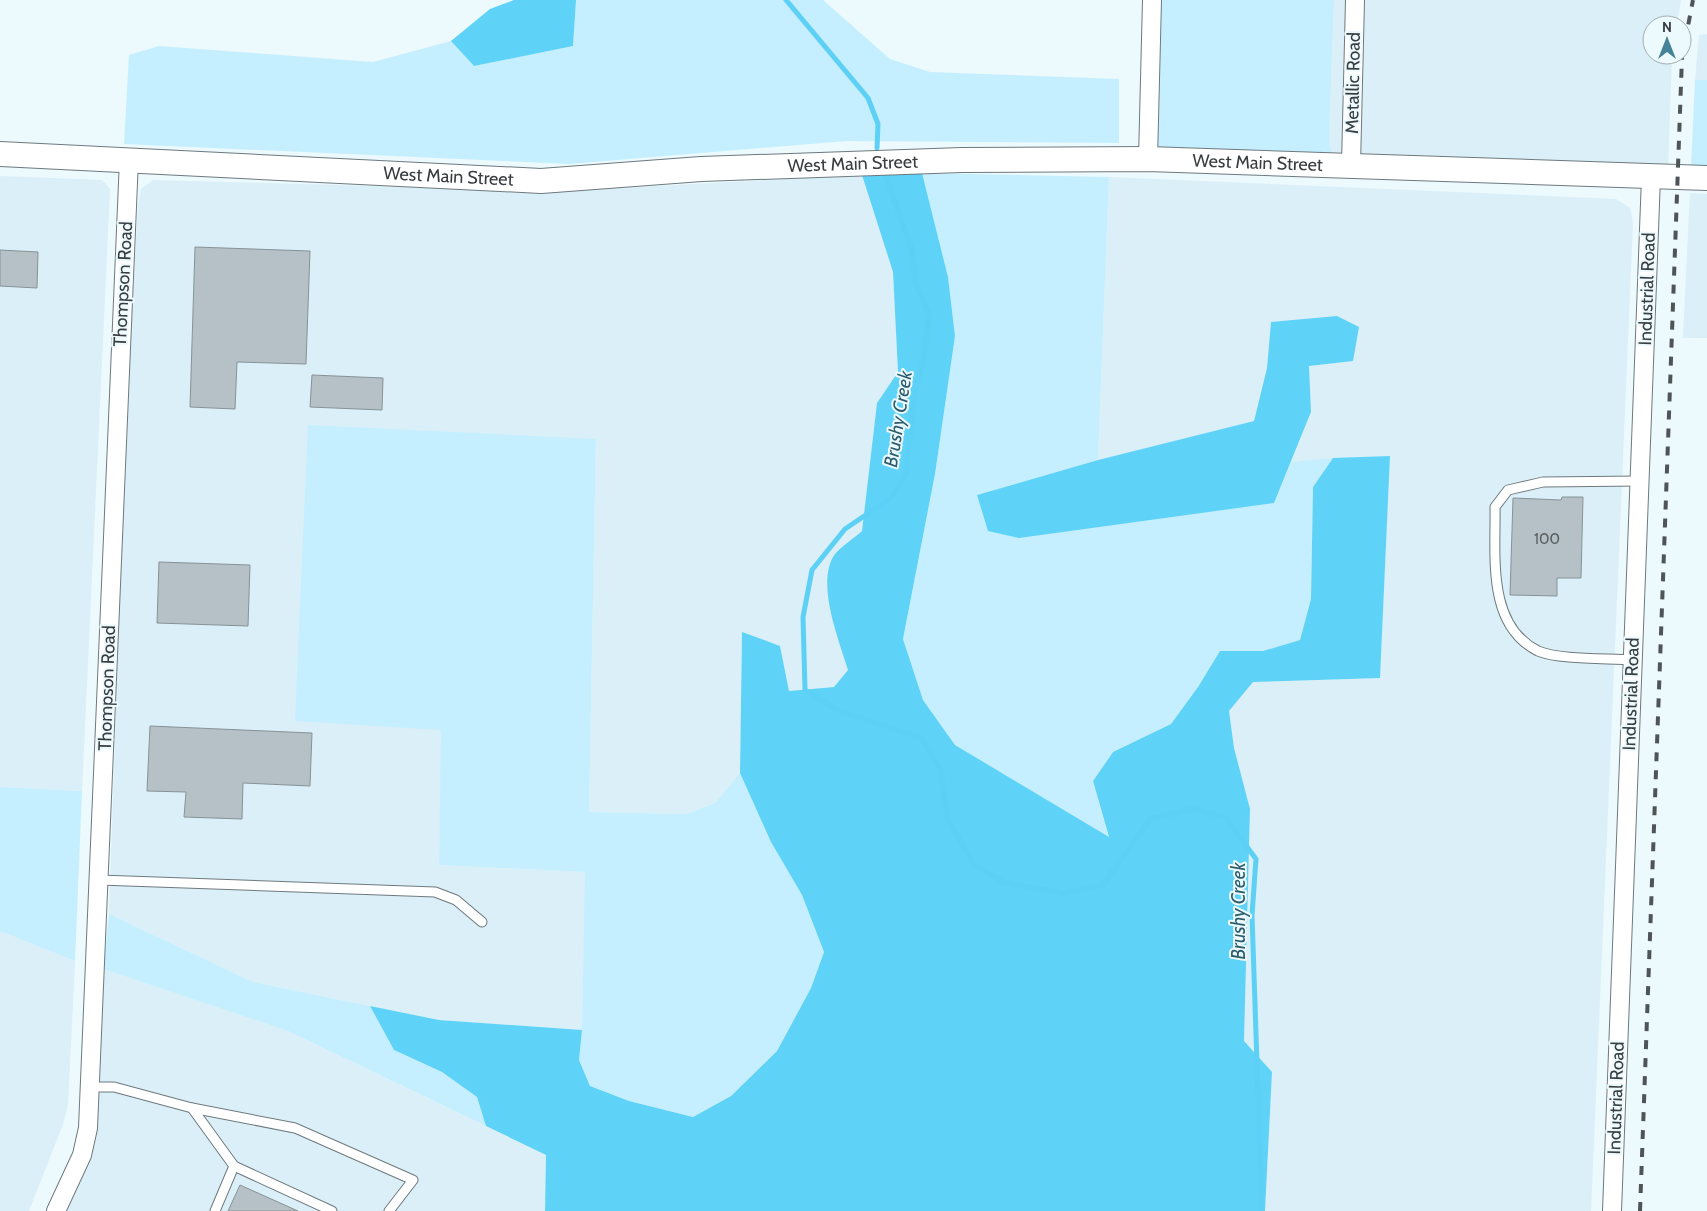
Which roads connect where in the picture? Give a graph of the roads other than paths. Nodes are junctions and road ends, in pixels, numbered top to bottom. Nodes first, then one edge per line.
1 (1152, 0) edge
2 (1355, 0) edge
3 (0, 154) edge
4 (129, 159) junction
5 (1148, 159) junction
6 (1351, 165) junction
7 (1651, 176) junction
8 (1707, 178) edge
9 (1640, 481) junction
10 (1633, 660) junction
11 (99, 880) junction
12 (482, 922) dead end
13 (90, 1087) junction
14 (192, 1108) junction
15 (234, 1166) junction
16 (56, 1211) edge
17 (216, 1211) edge
18 (332, 1211) edge
19 (389, 1211) edge
20 (1612, 1211) edge

1 - 5 street
2 - 6 street, Metallic Road
3 - 4 main road, West Main Street
4 - 5 main road, West Main Street
4 - 11 street, Thompson Road
5 - 6 main road, West Main Street
6 - 7 main road, West Main Street
7 - 8 main road, West Main Street
7 - 9 street, Industrial Road
9 - 10 street, Industrial Road
9 - 10 lane
10 - 20 street, Industrial Road
11 - 12 lane
11 - 13 street, Thompson Road
13 - 14 lane
13 - 16 street, Thompson Road
14 - 15 lane
14 - 19 lane
15 - 17 lane
15 - 18 lane

